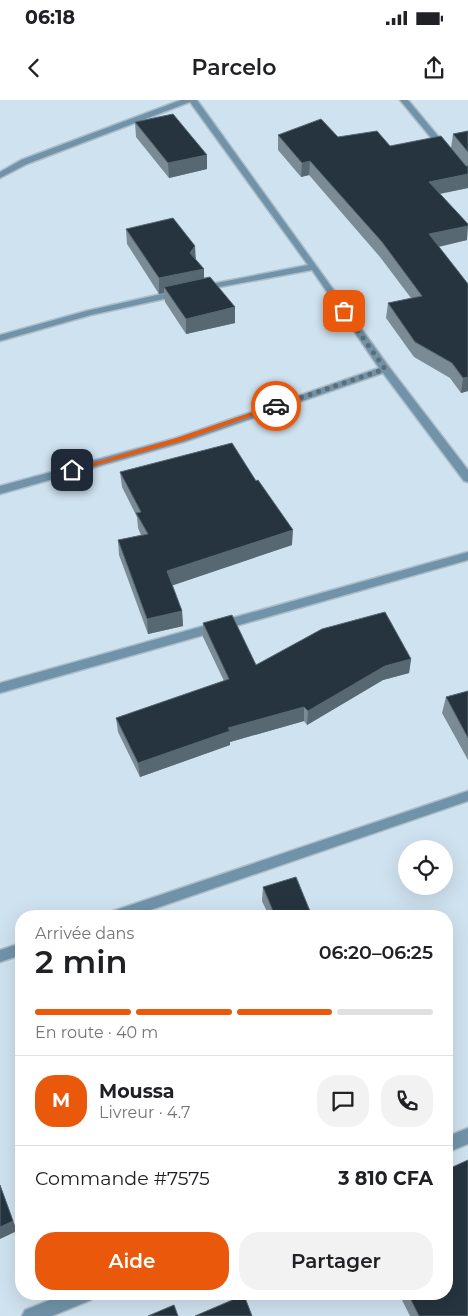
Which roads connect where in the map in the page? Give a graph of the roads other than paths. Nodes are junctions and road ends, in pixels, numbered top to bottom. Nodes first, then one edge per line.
1 (188, 100) edge
2 (193, 100) edge
3 (404, 100) edge
4 (0, 175) edge
5 (468, 177) edge
6 (314, 267) junction
7 (0, 338) edge
8 (385, 369) junction
9 (468, 478) edge
10 (0, 490) edge
11 (468, 556) edge
12 (0, 688) edge
13 (468, 796) edge
14 (134, 910) edge
15 (15, 951) edge
16 (0, 956) edge
17 (468, 1136) edge
18 (453, 1142) edge
19 (70, 1300) edge
20 (31, 1316) edge

1 - 4 street
2 - 6 street
3 - 5 street
6 - 7 street
6 - 8 street
8 - 9 street
8 - 10 street
11 - 12 street
13 - 14 street
15 - 16 street
17 - 18 street
19 - 20 street

